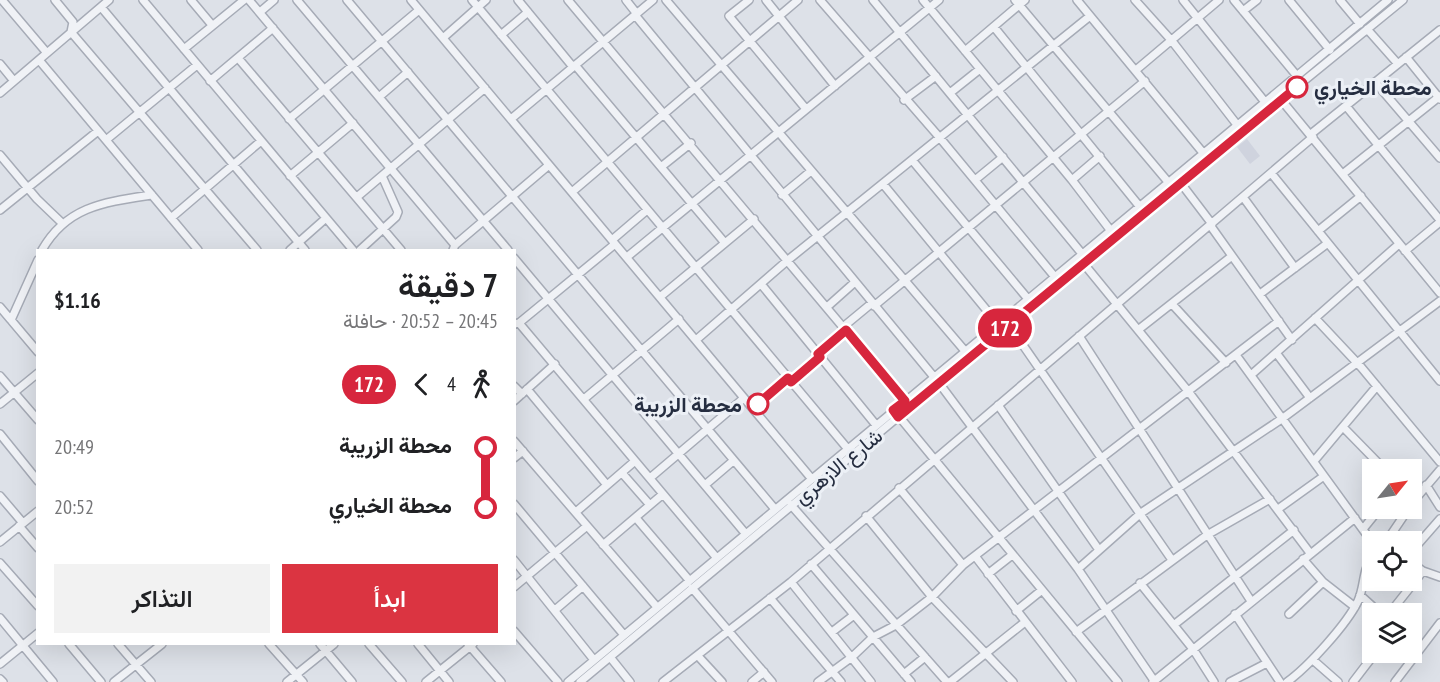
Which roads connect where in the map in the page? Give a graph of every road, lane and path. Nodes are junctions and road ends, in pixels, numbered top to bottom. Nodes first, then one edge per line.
1 (2, 0) edge
2 (55, 0) edge
3 (143, 0) edge
4 (191, 0) edge
5 (244, 0) edge
6 (249, 0) edge
7 (274, 0) edge
8 (297, 0) edge
9 (347, 0) edge
10 (411, 0) edge
11 (472, 0) edge
12 (486, 0) edge
13 (519, 0) edge
14 (568, 0) edge
15 (626, 0) edge
16 (653, 0) edge
17 (666, 0) edge
18 (749, 0) edge
19 (766, 0) edge
20 (798, 0) edge
21 (820, 0) edge
22 (873, 0) edge
23 (923, 0) edge
24 (939, 0) edge
25 (1077, 0) edge
26 (1135, 0) edge
27 (1183, 0) edge
28 (1219, 0) edge
29 (1234, 0) edge
30 (1257, 0) edge
31 (1289, 0) edge
32 (1340, 0) edge
33 (1388, 0) edge
34 (1403, 0) edge
35 (105, 2) edge
36 (1020, 2) edge
37 (478, 7) junction
38 (929, 8) junction
39 (419, 10) junction
40 (1243, 11) junction
41 (260, 12) junction
42 (528, 12) junction
43 (636, 14) junction
44 (779, 16) junction
45 (1090, 16) junction
46 (1198, 18) junction
47 (1360, 24) junction
48 (212, 25) junction
49 (994, 27) junction
50 (273, 28) junction
51 (1367, 29) junction
52 (71, 32) junction
53 (900, 32) junction
54 (1439, 32) edge
55 (501, 35) junction
56 (443, 38) junction
57 (603, 41) junction
58 (749, 41) junction
59 (1172, 41) junction
60 (382, 42) junction
61 (1054, 45) junction
62 (184, 49) junction
63 (1330, 50) junction
64 (965, 51) junction
65 (47, 53) junction
66 (1406, 57) junction
67 (238, 58) junction
68 (869, 58) junction
69 (39, 60) junction
70 (0, 64) edge
71 (1398, 64) junction
72 (197, 65) junction
73 (722, 65) junction
74 (574, 66) junction
75 (352, 67) junction
76 (1028, 67) junction
77 (980, 69) junction
78 (1136, 70) junction
79 (408, 72) junction
80 (936, 76) junction
81 (1298, 76) junction
82 (14, 81) junction
83 (210, 81) junction
84 (1145, 81) junction
85 (1375, 82) junction
86 (835, 86) junction
87 (169, 88) junction
88 (485, 88) junction
89 (695, 88) junction
90 (324, 89) junction
91 (545, 90) junction
92 (998, 91) junction
93 (0, 93) edge
94 (950, 93) junction
95 (379, 97) junction
96 (1278, 97) junction
97 (1440, 98) edge
98 (904, 100) junction
99 (1265, 102) junction
100 (1346, 106) junction
101 (806, 109) junction
102 (1110, 110) junction
103 (139, 112) junction
104 (666, 113) junction
105 (968, 115) junction
106 (289, 119) junction
107 (511, 119) junction
108 (447, 120) junction
109 (1410, 122) junction
110 (353, 123) junction
111 (1238, 126) junction
112 (98, 131) junction
113 (779, 132) junction
114 (1082, 134) junction
115 (1312, 136) junction
116 (636, 138) junction
117 (940, 138) junction
118 (106, 140) junction
119 (261, 141) junction
120 (691, 143) junction
121 (419, 144) junction
122 (1380, 146) junction
123 (318, 152) junction
124 (1204, 154) junction
125 (0, 155) edge
126 (751, 155) junction
127 (1100, 156) junction
128 (1003, 157) junction
129 (1053, 157) junction
130 (1440, 158) edge
131 (912, 160) junction
132 (607, 162) junction
133 (549, 165) junction
134 (234, 166) junction
135 (661, 167) junction
136 (390, 168) junction
137 (811, 171) junction
138 (1271, 173) junction
139 (1344, 173) junction
140 (290, 176) junction
141 (382, 176) junction
142 (721, 179) junction
143 (975, 180) junction
144 (1072, 180) junction
145 (1023, 182) junction
146 (1180, 182) junction
147 (1169, 183) junction
148 (883, 184) junction
149 (28, 189) junction
150 (206, 189) junction
151 (572, 192) junction
152 (152, 195) junction
153 (782, 195) junction
154 (1361, 196) junction
155 (357, 197) junction
156 (1243, 197) junction
157 (512, 198) junction
158 (692, 204) junction
159 (996, 205) junction
160 (1140, 207) junction
161 (0, 210) edge
162 (647, 210) junction
163 (848, 213) junction
164 (171, 218) junction
165 (326, 219) junction
166 (754, 219) junction
167 (1440, 221) edge
168 (484, 222) junction
169 (62, 223) junction
170 (1211, 225) junction
171 (662, 228) junction
172 (384, 229) junction
173 (967, 229) junction
174 (1111, 231) junction
175 (1318, 231) junction
176 (818, 237) junction
177 (614, 242) junction
178 (299, 243) junction
179 (725, 243) junction
180 (1328, 243) junction
181 (1400, 244) junction
182 (454, 248) edge
183 (43, 249) edge
184 (197, 249) edge
185 (256, 249) edge
186 (292, 249) edge
187 (304, 249) edge
188 (352, 249) edge
189 (361, 249) edge
190 (400, 249) edge
191 (507, 249) edge
192 (1405, 251) junction
193 (938, 253) junction
194 (1083, 255) junction
195 (1232, 256) junction
196 (627, 257) junction
197 (516, 260) edge
198 (788, 260) junction
199 (36, 264) edge
200 (1084, 264) junction
201 (695, 268) junction
202 (1295, 268) junction
203 (578, 275) junction
204 (1055, 277) junction
205 (905, 280) junction
206 (1358, 280) junction
207 (855, 282) junction
208 (760, 284) junction
209 (1440, 293) edge
210 (1260, 294) junction
211 (660, 297) junction
212 (547, 299) junction
213 (1028, 299) junction
214 (1440, 301) edge
215 (873, 304) junction
216 (1172, 304) junction
217 (1117, 305) junction
218 (0, 307) edge
219 (826, 307) junction
220 (731, 310) junction
221 (1315, 318) junction
222 (679, 319) junction
223 (11, 320) junction
224 (1279, 321) junction
225 (517, 324) edge
226 (998, 324) junction
227 (1009, 326) junction
228 (845, 329) junction
229 (1138, 330) junction
230 (1400, 333) junction
231 (1079, 336) junction
232 (696, 340) junction
233 (1292, 340) junction
234 (36, 350) edge
235 (965, 351) junction
236 (640, 352) junction
237 (1277, 354) junction
238 (1236, 355) junction
239 (819, 356) junction
240 (1226, 363) junction
241 (555, 364) junction
242 (1358, 364) junction
243 (1040, 368) junction
244 (36, 375) edge
245 (612, 375) junction
246 (1251, 375) junction
247 (0, 376) edge
248 (789, 380) junction
249 (936, 380) junction
250 (1440, 381) edge
251 (1377, 386) junction
252 (516, 387) edge
253 (1188, 391) junction
254 (14, 392) junction
255 (525, 392) junction
256 (744, 398) junction
257 (1310, 398) junction
258 (516, 399) edge
259 (584, 399) junction
260 (905, 401) junction
261 (0, 404) edge
262 (998, 405) junction
263 (753, 408) junction
264 (893, 410) junction
265 (898, 417) junction
266 (36, 418) edge
267 (1283, 418) junction
268 (876, 425) junction
269 (972, 425) junction
270 (1343, 426) junction
271 (1137, 429) junction
272 (707, 430) junction
273 (0, 434) edge
274 (516, 443) edge
275 (847, 448) junction
276 (523, 451) junction
277 (1234, 451) junction
278 (679, 453) junction
279 (516, 456) edge
280 (1102, 456) junction
281 (933, 459) junction
282 (1374, 459) edge
283 (1314, 460) junction
284 (635, 461) junction
285 (733, 461) junction
286 (1440, 462) edge
287 (1440, 470) edge
288 (622, 472) junction
289 (1324, 476) junction
290 (650, 478) junction
291 (811, 478) junction
292 (36, 479) edge
293 (607, 485) junction
294 (705, 485) junction
295 (1426, 485) junction
296 (899, 488) junction
297 (1177, 489) junction
298 (1422, 489) edge
299 (1056, 492) junction
300 (663, 494) junction
301 (0, 496) edge
302 (1270, 499) junction
303 (650, 505) junction
304 (791, 505) junction
305 (516, 506) edge
306 (1440, 507) edge
307 (774, 508) junction
308 (1033, 509) junction
309 (1278, 509) junction
310 (576, 512) junction
311 (36, 513) edge
312 (1141, 513) junction
313 (866, 516) junction
314 (636, 518) junction
315 (1355, 518) junction
316 (1372, 519) edge
317 (1440, 519) edge
318 (21, 525) junction
319 (587, 526) junction
320 (1294, 530) junction
321 (1363, 530) joint
322 (745, 532) junction
323 (1207, 536) junction
324 (998, 538) junction
325 (1422, 540) edge
326 (0, 543) edge
327 (36, 545) edge
328 (603, 545) junction
329 (828, 549) junction
330 (1099, 550) junction
331 (555, 552) junction
332 (1310, 553) junction
333 (1012, 555) junction
334 (975, 556) junction
335 (716, 557) junction
336 (1303, 559) junction
337 (1172, 560) junction
338 (0, 562) edge
339 (516, 562) edge
340 (811, 564) junction
341 (963, 565) junction
342 (1078, 569) junction
343 (1423, 571) joint
344 (988, 574) junction
345 (527, 576) junction
346 (1234, 576) junction
347 (1440, 577) edge
348 (689, 580) junction
349 (791, 582) junction
350 (1323, 582) junction
351 (1140, 583) junction
352 (516, 585) edge
353 (1362, 585) edge
354 (583, 586) junction
355 (692, 588) junction
356 (1042, 590) junction
357 (1360, 595) junction
358 (932, 597) junction
359 (770, 598) junction
360 (1251, 601) junction
361 (1369, 603) edge
362 (1398, 603) edge
363 (36, 604) edge
364 (657, 607) junction
365 (1354, 607) junction
366 (1107, 609) junction
367 (555, 610) junction
368 (1016, 611) junction
369 (1235, 614) junction
370 (1289, 614) dead end
371 (854, 615) junction
372 (0, 618) edge
373 (1025, 622) junction
374 (1440, 623) edge
375 (1175, 624) junction
376 (896, 626) junction
377 (729, 631) junction
378 (832, 632) junction
379 (1076, 632) junction
380 (516, 633) edge
381 (36, 635) edge
382 (624, 635) junction
383 (873, 637) junction
384 (23, 645) junction
385 (70, 645) edge
386 (119, 645) edge
387 (161, 645) edge
388 (270, 645) edge
389 (321, 645) edge
390 (333, 645) edge
391 (370, 645) edge
392 (419, 645) edge
393 (469, 645) edge
394 (471, 645) edge
395 (1422, 646) edge
396 (1193, 649) junction
397 (325, 651) junction
398 (987, 652) junction
399 (698, 656) junction
400 (610, 657) junction
401 (852, 657) junction
402 (925, 657) junction
403 (594, 660) junction
404 (1313, 660) junction
405 (1267, 663) junction
406 (1368, 663) edge
407 (1409, 663) edge
408 (0, 664) edge
409 (136, 664) junction
410 (440, 671) junction
411 (764, 672) junction
412 (833, 672) junction
413 (904, 674) junction
414 (297, 675) junction
415 (1333, 680) edge
416 (53, 682) edge
417 (101, 682) edge
418 (114, 682) edge
419 (151, 682) edge
420 (287, 682) edge
421 (303, 682) edge
422 (352, 682) edge
423 (402, 682) edge
424 (426, 682) edge
425 (449, 682) edge
426 (501, 682) edge
427 (558, 682) edge
428 (568, 682) edge
429 (580, 682) edge
430 (630, 682) edge
431 (663, 682) edge
432 (722, 682) edge
433 (752, 682) edge
434 (772, 682) edge
435 (819, 682) edge
436 (841, 682) edge
437 (871, 682) edge
438 (911, 682) edge
439 (948, 682) edge
440 (1013, 682) edge
441 (1072, 682) edge
442 (1118, 682) edge
443 (1154, 682) edge
444 (1214, 682) edge
445 (1230, 682) edge
446 (1280, 682) edge
447 (1287, 682) edge
448 (1353, 682) edge
449 (1395, 682) edge

1 - 65 street
2 - 52 street
3 - 62 street
4 - 48 street
5 - 48 street
6 - 41 street
7 - 41 street
8 - 75 street
9 - 60 street
10 - 39 street
11 - 37 street
12 - 37 street
13 - 42 street
14 - 57 street
15 - 43 street
16 - 43 street
17 - 73 street
18 - 58 street
19 - 44 street
20 - 44 street
21 - 68 street
22 - 53 street
23 - 38 street
24 - 38 street
25 - 45 street
26 - 59 street
27 - 46 street
28 - 46 street
29 - 40 street
30 - 40 street
31 - 63 street
32 - 47 street
33 - 47 street, شارع الازهري
34 - 51 street, شارع الازهري
35 - 52 street
35 - 87 street
36 - 49 street
36 - 61 street
37 - 55 street
37 - 56 street
38 - 53 street
38 - 64 street
39 - 56 street
39 - 60 street
40 - 81 street
41 - 50 street
42 - 55 street
42 - 74 street
43 - 57 street
43 - 89 street
44 - 58 street
44 - 86 street
45 - 61 street
45 - 78 street
46 - 59 street
46 - 99 street
47 - 63 street, شارع الازهري
48 - 62 street
49 - 64 street
49 - 76 street
50 - 67 street
50 - 90 street
51 - 71 street
51 - 96 street, شارع الازهري
52 - 65 street
52 - 103 street
53 - 68 street
53 - 80 street
54 - 66 street
55 - 91 street
56 - 88 street
57 - 74 street
57 - 104 street
58 - 73 street
58 - 101 street
59 - 78 street
59 - 111 street
60 - 75 street
60 - 79 street
61 - 76 street
61 - 102 street
62 - 72 street
63 - 81 street, شارع الازهري
64 - 77 street
65 - 69 street
66 - 71 street
66 - 97 street
67 - 83 street
67 - 106 street
68 - 86 street
68 - 98 street
69 - 82 street
69 - 112 street
70 - 82 street
71 - 85 street
72 - 83 street
72 - 87 street
73 - 89 street
73 - 113 street
74 - 91 street
74 - 116 street
75 - 90 street
75 - 95 street
76 - 92 street
76 - 114 street
77 - 92 street
77 - 94 street
78 - 84 street
79 - 95 street
79 - 108 street
80 - 94 street
80 - 98 street
81 - 96 street, شارع الازهري
82 - 93 street
83 - 119 street
84 - 102 street
84 - 124 street
85 - 100 street
85 - 109 street
86 - 101 street
87 - 103 street
87 - 134 street
88 - 107 street
88 - 108 street
89 - 104 street
89 - 126 street
90 - 106 street
90 - 110 street
91 - 107 street
91 - 132 street
92 - 105 street
92 - 129 street
94 - 105 street
95 - 121 street
96 - 99 street, شارع الازهري
96 - 115 street
96 - 146 street, شارع الازهري
97 - 109 street
98 - 117 street
99 - 111 street, شارع الازهري
100 - 115 street
100 - 122 street
101 - 113 street
102 - 114 street
102 - 147 street
103 - 118 street
103 - 150 street
104 - 116 street
104 - 120 street
105 - 117 street
105 - 128 street
106 - 123 street
107 - 133 street
108 - 121 street
108 - 157 street
109 - 122 street
109 - 130 street
110 - 123 street
110 - 136 street
111 - 124 street, شارع الازهري
112 - 118 street
112 - 149 street
113 - 126 street
113 - 137 street
114 - 127 street
114 - 129 street
115 - 138 street
115 - 139 street
116 - 132 street
116 - 135 street
117 - 131 street
117 - 143 street
118 - 152 street
119 - 134 street
119 - 140 street
120 - 135 street
120 - 142 street
121 - 136 street
121 - 168 street
122 - 139 street
122 - 167 street
123 - 140 street
123 - 155 street
124 - 147 street, شارع الازهري
125 - 149 street
126 - 142 street
126 - 153 street
127 - 144 street
127 - 160 street
128 - 143 street
128 - 145 street
129 - 144 street
129 - 145 street
131 - 148 street
131 - 173 street
132 - 151 street
132 - 162 street
133 - 151 street
133 - 157 street
134 - 150 street
134 - 178 street
135 - 158 street
136 - 141 street
136 - 182 street
137 - 153 street
137 - 163 street
138 - 156 street
138 - 175 street
139 - 154 street
140 - 165 street
141 - 155 street
141 - 172 street
142 - 158 street
142 - 166 street
143 - 159 street
144 - 174 street
145 - 159 street
145 - 194 street
146 - 170 street
146 - 200 street, شارع الازهري
147 - 160 street, شارع الازهري
148 - 163 street
148 - 193 street
149 - 161 street
149 - 169 street
150 - 164 street
150 - 185 street
151 - 177 street
152 - 164 street
152 - 169 street
153 - 176 street
154 - 175 street
154 - 181 street
155 - 172 street
156 - 170 street
156 - 202 street
157 - 168 street
157 - 203 street
158 - 171 street
158 - 179 street
159 - 173 street
159 - 204 street
160 - 174 street, شارع الازهري
162 - 171 street
162 - 177 street
163 - 176 street
163 - 205 street
164 - 184 street
165 - 178 street
165 - 188 street
166 - 179 street
166 - 198 street
167 - 192 street
168 - 182 street
168 - 191 street
169 - 183 street
170 - 195 street
170 - 217 street
171 - 196 street
171 - 201 street
172 - 189 street
172 - 190 street
173 - 193 street
173 - 213 street
174 - 194 street, شارع الازهري
175 - 180 street
176 - 198 street
176 - 207 street
177 - 196 street
177 - 203 street
178 - 186 street
178 - 187 street
179 - 201 street
180 - 202 street
180 - 206 street
181 - 192 street
181 - 206 street
192 - 209 street
193 - 205 street
193 - 226 street
194 - 204 street, شارع الازهري
195 - 210 street
195 - 216 street
196 - 211 street
197 - 212 street
198 - 208 street
198 - 219 street
199 - 223 street
200 - 217 street
200 - 227 street, شارع الازهري
201 - 211 street
201 - 220 street
202 - 210 street
203 - 212 street
203 - 236 street
204 - 213 street, شارع الازهري
205 - 215 street
205 - 235 street
206 - 221 street
206 - 230 street
207 - 215 street
207 - 219 street
208 - 220 street
208 - 239 street
210 - 224 street
211 - 222 street
212 - 225 street
212 - 245 street
213 - 226 street, شارع الازهري
214 - 230 street
215 - 228 street
215 - 249 street
216 - 229 street
216 - 240 street
217 - 229 street
217 - 231 street
218 - 223 street
219 - 228 street
220 - 232 street
220 - 248 street
221 - 233 street
221 - 242 street
222 - 232 street
222 - 236 street
223 - 234 street
224 - 233 street
224 - 238 street
225 - 241 street
226 - 235 street, شارع الازهري
227 - 243 street
227 - 249 street, شارع الازهري
228 - 239 street
228 - 260 street
229 - 253 street
230 - 242 street
230 - 250 street
231 - 243 street
231 - 271 street
232 - 256 street
233 - 237 street
235 - 249 street, شارع الازهري
236 - 245 street
236 - 272 street
237 - 246 street
237 - 257 street
238 - 240 street
238 - 246 street
239 - 248 street
239 - 268 street
240 - 253 street
241 - 255 street
241 - 259 street
242 - 251 street
242 - 257 street
243 - 262 street
243 - 280 street
244 - 254 street
245 - 259 street
245 - 278 street
246 - 267 street
247 - 254 street
248 - 263 street
248 - 275 street
249 - 260 street, شارع الازهري
249 - 265 street, شارع الازهري
249 - 269 street
251 - 270 street
251 - 286 street
252 - 255 street
253 - 271 street
253 - 277 street
254 - 261 street
254 - 266 street
255 - 258 street
255 - 293 street
256 - 263 street
256 - 272 street
257 - 267 street
259 - 284 street
260 - 264 street, شارع الازهري
262 - 269 street
262 - 299 street
263 - 291 street
264 - 265 street
264 - 268 street, شارع الازهري
265 - 281 street
265 - 304 street, شارع الازهري
267 - 277 street
267 - 283 street
268 - 275 street, شارع الازهري
269 - 281 street
269 - 308 street
270 - 282 street
270 - 283 street
271 - 280 street
271 - 297 street
272 - 278 street
272 - 285 street
273 - 292 street
274 - 276 street
275 - 291 street, شارع الازهري
276 - 279 street
276 - 310 street
277 - 297 street
277 - 302 street
278 - 290 street
278 - 294 street
280 - 299 street
280 - 312 street
281 - 296 street
281 - 324 street
283 - 289 street
284 - 288 street
284 - 290 street
285 - 294 street
285 - 307 street
287 - 295 street
288 - 293 street
288 - 303 street
289 - 309 street
289 - 315 street
290 - 300 street
291 - 307 street, شارع الازهري
293 - 310 street
294 - 322 street
295 - 298 street
295 - 306 street
296 - 313 street
296 - 341 street
297 - 312 street
297 - 323 street
299 - 308 street
299 - 330 street
300 - 303 street
300 - 335 street
301 - 318 street
302 - 309 street
302 - 323 street
303 - 314 street
304 - 329 street
304 - 355 street, شارع الازهري
305 - 331 street
307 - 322 street, شارع الازهري
308 - 324 street
308 - 342 street
309 - 320 street
310 - 319 street
311 - 318 street
312 - 330 street
312 - 337 street
313 - 329 street
313 - 358 street
314 - 328 street
314 - 348 street
315 - 321 street
315 - 332 street
316 - 321 street
317 - 325 street
318 - 326 street
318 - 327 street
319 - 328 street
319 - 331 street
320 - 332 street
320 - 346 street
322 - 335 street, شارع الازهري
323 - 337 street
323 - 346 street
324 - 333 street
324 - 334 street
328 - 364 street
329 - 340 street
329 - 376 street
330 - 342 street
331 - 345 street
331 - 354 street
332 - 336 street
333 - 344 street
333 - 356 street
334 - 341 street
334 - 344 street
335 - 348 street, شارع الازهري
336 - 350 street
336 - 360 street
337 - 351 street
338 - 363 street
339 - 345 street
340 - 349 street
340 - 371 street
341 - 358 street
342 - 366 street
343 - 347 street
343 - 362 street
344 - 368 street
345 - 352 street
345 - 367 street
346 - 360 street
346 - 375 street
348 - 364 street, شارع الازهري
349 - 359 street
349 - 378 street
350 - 365 street
350 - 370 street
351 - 366 street
351 - 375 street
353 - 357 street
354 - 367 street
354 - 382 street
355 - 377 street
355 - 400 street, شارع الازهري
356 - 368 street
356 - 379 street
357 - 361 street
357 - 365 street
358 - 376 street
358 - 398 street
359 - 377 street
359 - 412 street
360 - 369 street
364 - 382 street, شارع الازهري
365 - 404 street
366 - 379 street
366 - 443 street
367 - 403 street
368 - 373 street
369 - 396 street
369 - 405 street
371 - 378 street
371 - 383 street
372 - 384 street
373 - 398 street
373 - 441 street
374 - 395 street
375 - 396 street
376 - 383 street
376 - 402 street
377 - 399 street
377 - 411 street
378 - 401 street
379 - 442 street
380 - 427 street
381 - 384 street
382 - 403 street, شارع الازهري
383 - 401 street
383 - 413 street
384 - 408 street
384 - 416 street
385 - 417 street
386 - 409 street
387 - 409 street
388 - 414 street
389 - 397 street
390 - 397 street
391 - 423 street
392 - 410 street
393 - 410 street
394 - 426 street
396 - 443 street
396 - 444 street
397 - 414 street
397 - 422 street
398 - 439 street
398 - 440 street
399 - 431 street
399 - 432 street
400 - 429 street, شارع الازهري
400 - 430 street
401 - 412 street
401 - 437 street
402 - 413 street
402 - 439 street
403 - 428 street, شارع الازهري
404 - 415 street
404 - 447 street
405 - 445 street
405 - 446 street
406 - 448 street
407 - 449 street
409 - 418 street
409 - 419 street
410 - 424 street
410 - 425 street
411 - 433 street
411 - 434 street
412 - 435 street
412 - 436 street
413 - 438 street
414 - 420 street
414 - 421 street

